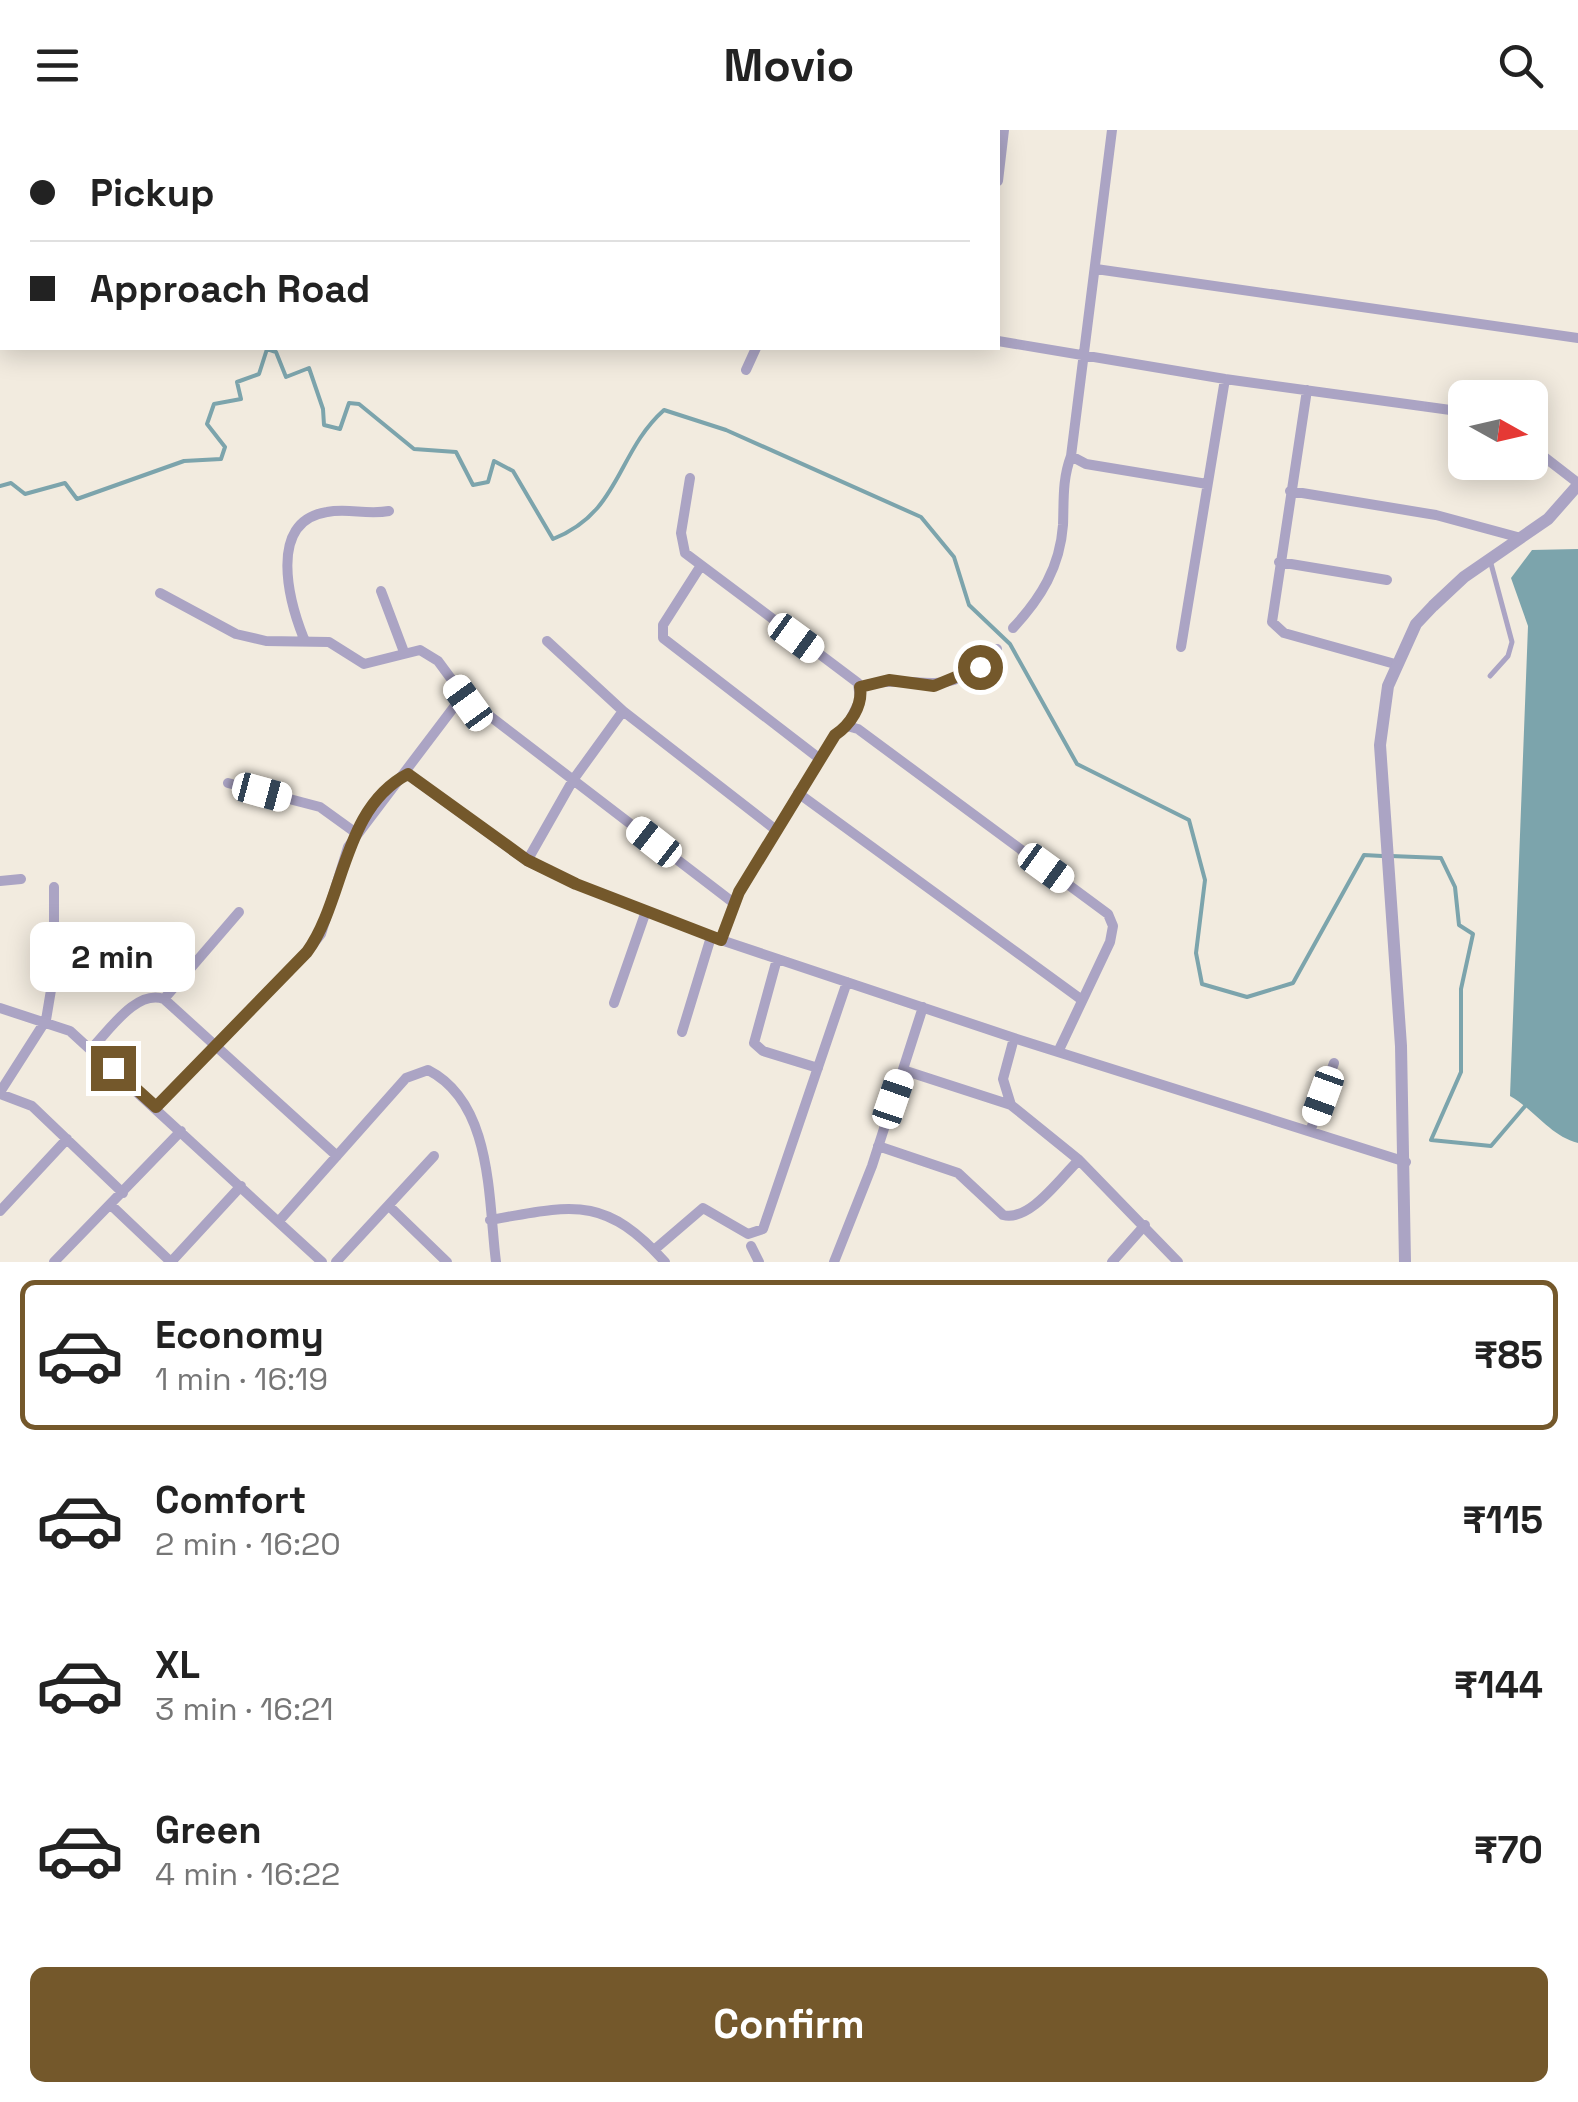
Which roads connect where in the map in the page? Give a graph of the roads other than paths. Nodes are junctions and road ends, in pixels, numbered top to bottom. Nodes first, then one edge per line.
1 (1004, 130) edge
2 (1112, 130) edge
3 (1000, 165) edge
4 (1096, 270) junction
5 (1578, 338) edge
6 (1000, 341) edge
7 (755, 350) edge
8 (1083, 354) junction
9 (746, 370) dead end
10 (1224, 379) junction
11 (1307, 390) junction
12 (1448, 410) edge
13 (1071, 456) junction
14 (1548, 460) edge
15 (690, 478) dead end
16 (1207, 484) junction
17 (1578, 484) edge
18 (1290, 491) junction
19 (389, 510) dead end
20 (1520, 538) junction
21 (1490, 559) junction
22 (1279, 562) junction
23 (700, 567) junction
24 (1387, 580) dead end
25 (381, 591) dead end
26 (160, 593) dead end
27 (1013, 628) dead end
28 (304, 639) junction
29 (547, 642) dead end
30 (997, 648) dead end
31 (1181, 648) dead end
32 (404, 652) junction
33 (1396, 664) junction
34 (1490, 676) dead end
35 (860, 687) junction
36 (468, 703) junction
37 (623, 711) junction
38 (847, 726) junction
39 (820, 758) junction
40 (408, 774) junction
41 (573, 780) junction
42 (228, 783) dead end
43 (798, 794) junction
44 (776, 830) junction
45 (356, 833) junction
46 (527, 860) junction
47 (21, 879) dead end
48 (0, 881) edge
49 (54, 887) dead end
50 (734, 904) junction
51 (646, 911) junction
52 (239, 912) dead end
53 (716, 938) junction
54 (778, 959) junction
55 (847, 982) junction
56 (164, 998) junction
57 (1082, 1000) junction
58 (614, 1003) dead end
59 (923, 1006) junction
60 (0, 1008) edge
61 (46, 1020) junction
62 (682, 1032) dead end
63 (1014, 1038) junction
64 (216, 1045) junction
65 (92, 1049) junction
66 (1058, 1052) junction
67 (1334, 1064) dead end
68 (818, 1068) junction
69 (903, 1070) junction
70 (2, 1096) edge
71 (1011, 1105) junction
72 (156, 1107) junction
73 (1311, 1130) junction
74 (181, 1131) junction
75 (67, 1139) junction
76 (878, 1146) junction
77 (337, 1156) junction
78 (434, 1156) dead end
79 (1078, 1160) junction
80 (1406, 1162) junction
81 (240, 1186) junction
82 (123, 1193) junction
83 (111, 1204) junction
84 (388, 1206) junction
85 (0, 1211) edge
86 (490, 1220) junction
87 (279, 1222) junction
88 (1145, 1224) junction
89 (751, 1246) dead end
90 (654, 1250) junction
91 (314, 1259) edge
92 (54, 1262) edge
93 (171, 1262) edge
94 (336, 1262) edge
95 (447, 1262) edge
96 (496, 1262) edge
97 (665, 1262) edge
98 (758, 1262) edge
99 (834, 1262) edge
100 (1112, 1262) edge
101 (1178, 1262) edge
102 (1405, 1262) edge

1 - 3 street
2 - 4 street
4 - 5 street
4 - 8 street
6 - 8 street
7 - 9 street
8 - 10 street
8 - 13 street
10 - 11 street
10 - 16 street
11 - 12 street
11 - 18 street
13 - 16 street
13 - 27 street
14 - 17 street
15 - 23 street
16 - 31 street
17 - 20 street
18 - 20 street
18 - 22 street
19 - 28 street
20 - 21 street
21 - 33 street
21 - 34 lane
22 - 24 street
22 - 33 street
23 - 35 street
23 - 39 street
25 - 32 street
26 - 28 street
28 - 32 street
29 - 37 street
30 - 35 street
32 - 36 street
33 - 80 street
35 - 38 street
36 - 40 street
36 - 41 street
37 - 41 street
37 - 44 street
38 - 39 street
38 - 57 street
39 - 43 street
40 - 45 street
40 - 46 street
41 - 46 street
41 - 50 street
42 - 45 street
43 - 44 street
43 - 57 street
44 - 50 street
45 - 64 street
46 - 51 street
47 - 48 street
49 - 61 street
50 - 53 street
51 - 53 street
51 - 58 street
52 - 56 street
53 - 54 street
53 - 62 street
54 - 55 street
54 - 68 street
55 - 59 street
55 - 68 street
56 - 64 street
56 - 65 street
57 - 66 street
59 - 63 street
59 - 69 street
60 - 61 street
61 - 65 street
61 - 70 street
63 - 66 street
63 - 71 street
64 - 72 street
64 - 77 street
65 - 72 street
66 - 73 street
67 - 73 street
68 - 90 street
69 - 71 street
69 - 76 street
70 - 75 street
71 - 79 street
72 - 74 street
73 - 80 street
74 - 81 street
74 - 82 street
75 - 82 street
75 - 85 street
76 - 79 street
76 - 99 street
77 - 86 street
77 - 87 street
78 - 84 street
79 - 88 street
80 - 102 street
81 - 87 street
81 - 93 street
82 - 83 street
83 - 92 street
83 - 93 street
84 - 94 street
84 - 95 street
86 - 90 street
86 - 96 street
87 - 91 street
88 - 100 street
88 - 101 street
89 - 98 street
90 - 97 street

